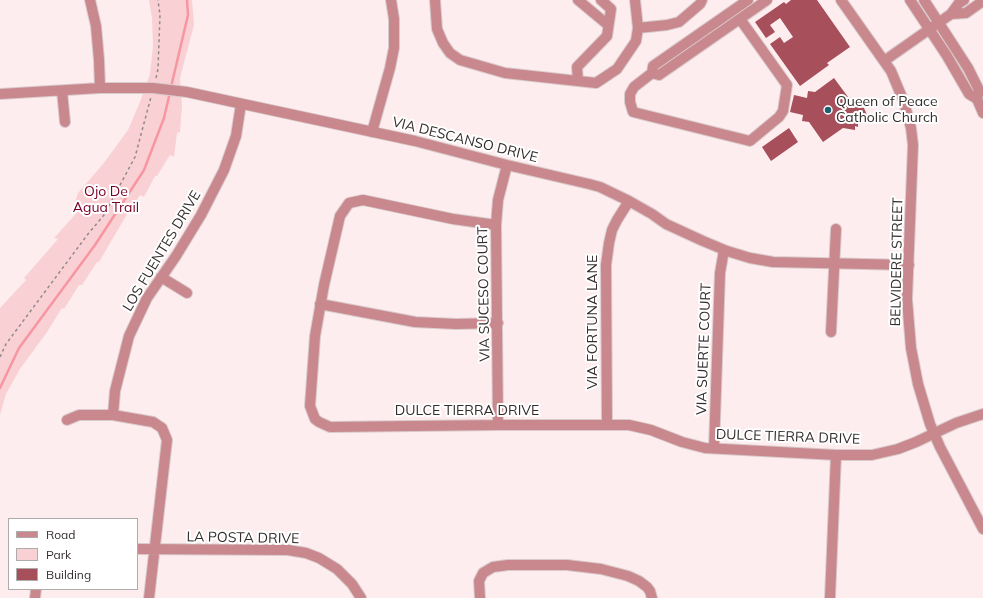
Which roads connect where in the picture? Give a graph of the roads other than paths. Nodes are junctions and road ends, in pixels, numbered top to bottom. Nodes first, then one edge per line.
1 (90, 0) edge
2 (391, 0) edge
3 (435, 0) edge
4 (578, 0) edge
5 (601, 0) edge
6 (635, 0) edge
7 (702, 0) edge
8 (748, 0) edge
9 (767, 0) edge
10 (841, 0) edge
11 (910, 0) edge
12 (924, 0) edge
13 (964, 0) edge
14 (983, 1) edge
15 (951, 14) junction
16 (740, 19) junction
17 (939, 23) junction
18 (712, 24) junction
19 (608, 25) junction
20 (638, 28) junction
21 (930, 29) junction
22 (719, 34) junction
23 (680, 47) junction
24 (688, 56) junction
25 (884, 62) junction
26 (652, 73) junction
27 (578, 81) junction
28 (100, 88) junction
29 (62, 91) junction
30 (0, 94) edge
31 (977, 99) junction
32 (241, 104) junction
33 (983, 113) edge
34 (65, 122) dead end
35 (372, 132) junction
36 (506, 165) junction
37 (629, 201) junction
38 (496, 225) junction
39 (836, 229) dead end
40 (724, 250) junction
41 (835, 264) junction
42 (909, 265) junction
43 (161, 278) junction
44 (187, 293) dead end
45 (320, 304) junction
46 (498, 323) junction
47 (831, 332) dead end
48 (983, 414) edge
49 (113, 415) junction
50 (67, 420) dead end
51 (498, 425) junction
52 (607, 425) junction
53 (934, 433) junction
54 (714, 448) junction
55 (836, 455) junction
56 (983, 529) edge
57 (138, 550) edge
58 (154, 550) junction
59 (149, 598) edge
60 (361, 598) edge
61 (480, 598) edge
62 (652, 598) edge
63 (830, 598) edge

1 - 28 street
2 - 35 street
3 - 27 street
4 - 19 street
5 - 19 street
6 - 20 street
7 - 20 street
8 - 18 street
9 - 16 street
10 - 25 street, BELVIDERE STREET
11 - 21 street
12 - 17 street
13 - 15 street
14 - 15 street
15 - 17 street
16 - 22 street
16 - 26 street
17 - 21 street
17 - 31 street
18 - 22 street
18 - 23 street
19 - 27 street
20 - 27 street
21 - 25 street
21 - 31 street
22 - 24 street
23 - 24 street
23 - 26 street
24 - 26 street
25 - 42 street, BELVIDERE STREET
28 - 29 street, VIA DESCANSO DRIVE
28 - 32 street, VIA DESCANSO DRIVE
29 - 30 street, VIA DESCANSO DRIVE
29 - 34 street
31 - 33 street
32 - 35 street, VIA DESCANSO DRIVE
32 - 43 street, LOS FUENTES DRIVE
35 - 36 street, VIA DESCANSO DRIVE
36 - 37 street, VIA DESCANSO DRIVE
36 - 38 street, VIA SUCESO COURT
37 - 40 street, VIA DESCANSO DRIVE
37 - 52 street, VIA FORTUNA LANE
38 - 45 street, DULCE TIERRA DRIVE
38 - 46 street, VIA SUCESO COURT
39 - 41 street
40 - 41 street, VIA DESCANSO DRIVE
40 - 54 street, VIA SUERTE COURT
41 - 42 street, VIA DESCANSO DRIVE
41 - 47 street
42 - 53 street, BELVIDERE STREET
43 - 44 street
43 - 49 street, LOS FUENTES DRIVE
45 - 46 street
45 - 51 street, DULCE TIERRA DRIVE
46 - 51 street, VIA SUCESO COURT
48 - 53 street, DULCE TIERRA DRIVE
49 - 50 street
49 - 58 street
51 - 52 street, DULCE TIERRA DRIVE
52 - 54 street, DULCE TIERRA DRIVE
53 - 55 street, DULCE TIERRA DRIVE
53 - 56 street, BELVIDERE STREET
54 - 55 street, DULCE TIERRA DRIVE
55 - 63 street
57 - 58 street, LA POSTA DRIVE
58 - 59 street
58 - 60 street, LA POSTA DRIVE
61 - 62 street

